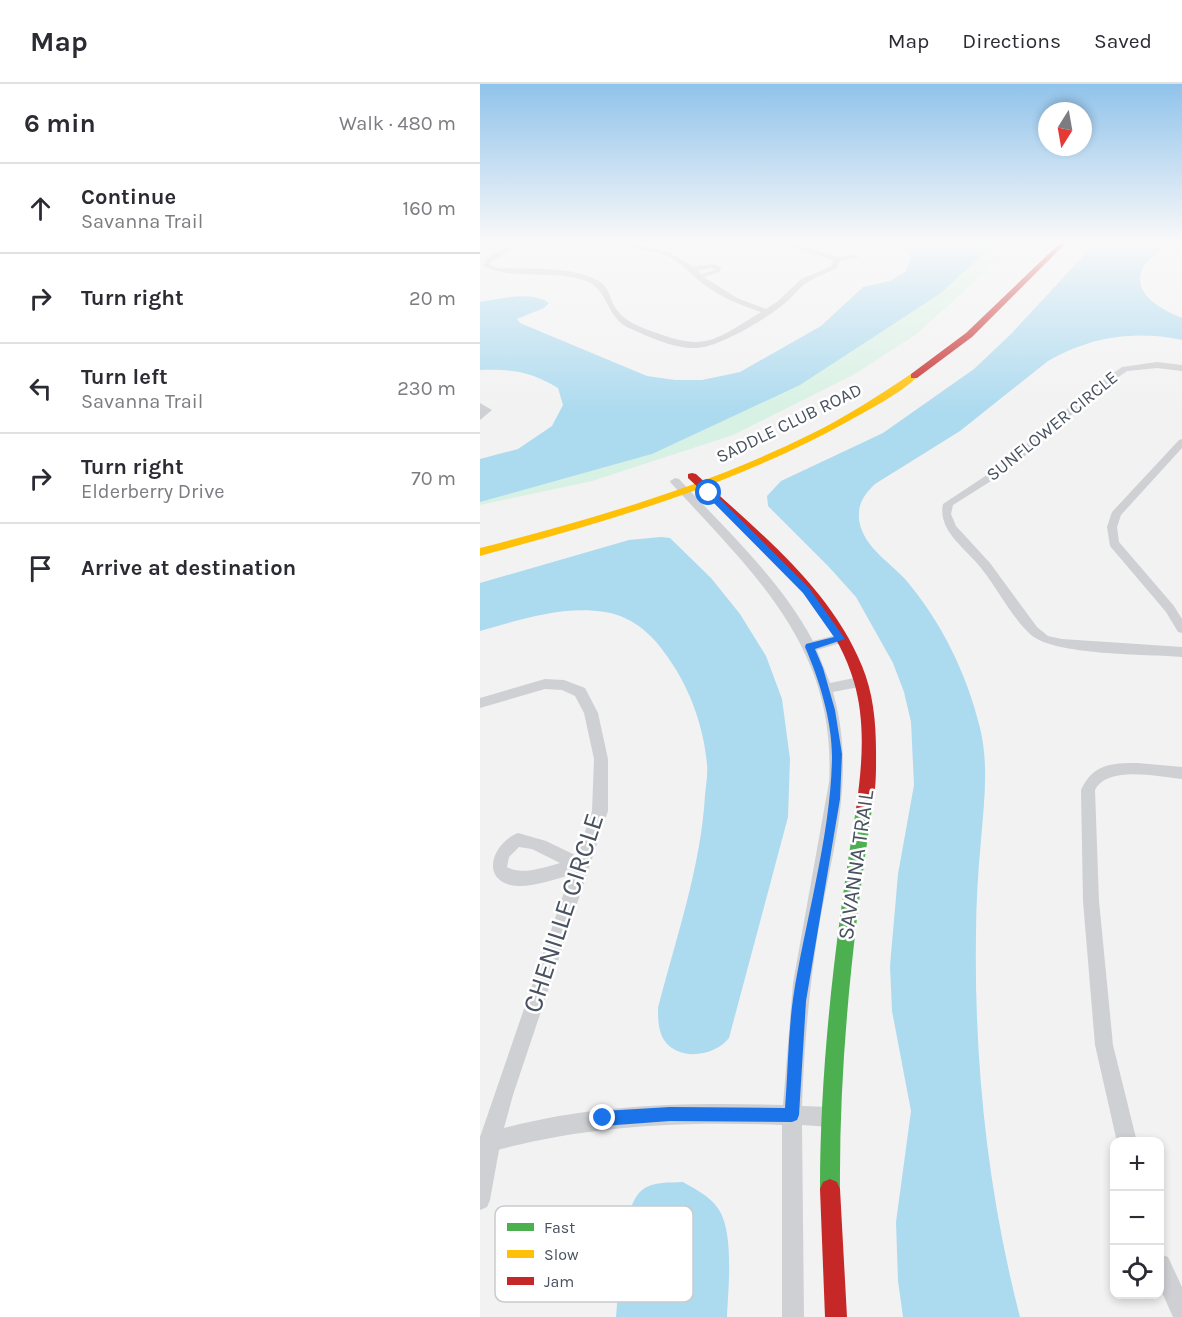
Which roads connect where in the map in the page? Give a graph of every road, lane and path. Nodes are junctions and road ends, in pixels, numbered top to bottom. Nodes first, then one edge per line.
1 (609, 299) edge
2 (732, 299) edge
3 (784, 299) edge
4 (989, 299) edge
5 (1002, 299) edge
6 (768, 312) junction
7 (1182, 368) edge
8 (480, 406) edge
9 (480, 417) edge
10 (1182, 442) edge
11 (696, 481) junction
12 (680, 486) junction
13 (480, 538) edge
14 (480, 552) edge
15 (1182, 629) edge
16 (840, 639) junction
17 (809, 647) junction
18 (1182, 652) edge
19 (859, 682) junction
20 (824, 689) junction
21 (480, 703) edge
22 (1182, 773) edge
23 (792, 1115) junction
24 (830, 1117) junction
25 (1126, 1137) edge
26 (485, 1145) edge
27 (480, 1200) edge
28 (1164, 1273) edge
29 (1182, 1311) edge
30 (793, 1317) edge
31 (836, 1317) edge

1 - 6 street
2 - 6 street
3 - 6 street
4 - 11 street, SADDLE CLUB ROAD
5 - 11 street, SADDLE CLUB ROAD
7 - 18 street, SUNFLOWER CIRCLE
8 - 9 street
10 - 15 street
11 - 12 street, SADDLE CLUB ROAD
11 - 16 street, SAVANNA TRAIL
12 - 13 street, SADDLE CLUB ROAD
12 - 14 street, SADDLE CLUB ROAD
12 - 17 street, SAVANNA TRAIL
16 - 17 street
16 - 19 street, SAVANNA TRAIL
17 - 20 street, SAVANNA TRAIL
19 - 20 street
19 - 24 street, SAVANNA TRAIL
20 - 23 street, SAVANNA TRAIL
21 - 26 street, CHENILLE CIRCLE
22 - 25 street
23 - 24 street
23 - 26 street
23 - 30 street, SAVANNA TRAIL
24 - 31 street, SAVANNA TRAIL
26 - 27 street, CHENILLE CIRCLE
28 - 29 street

